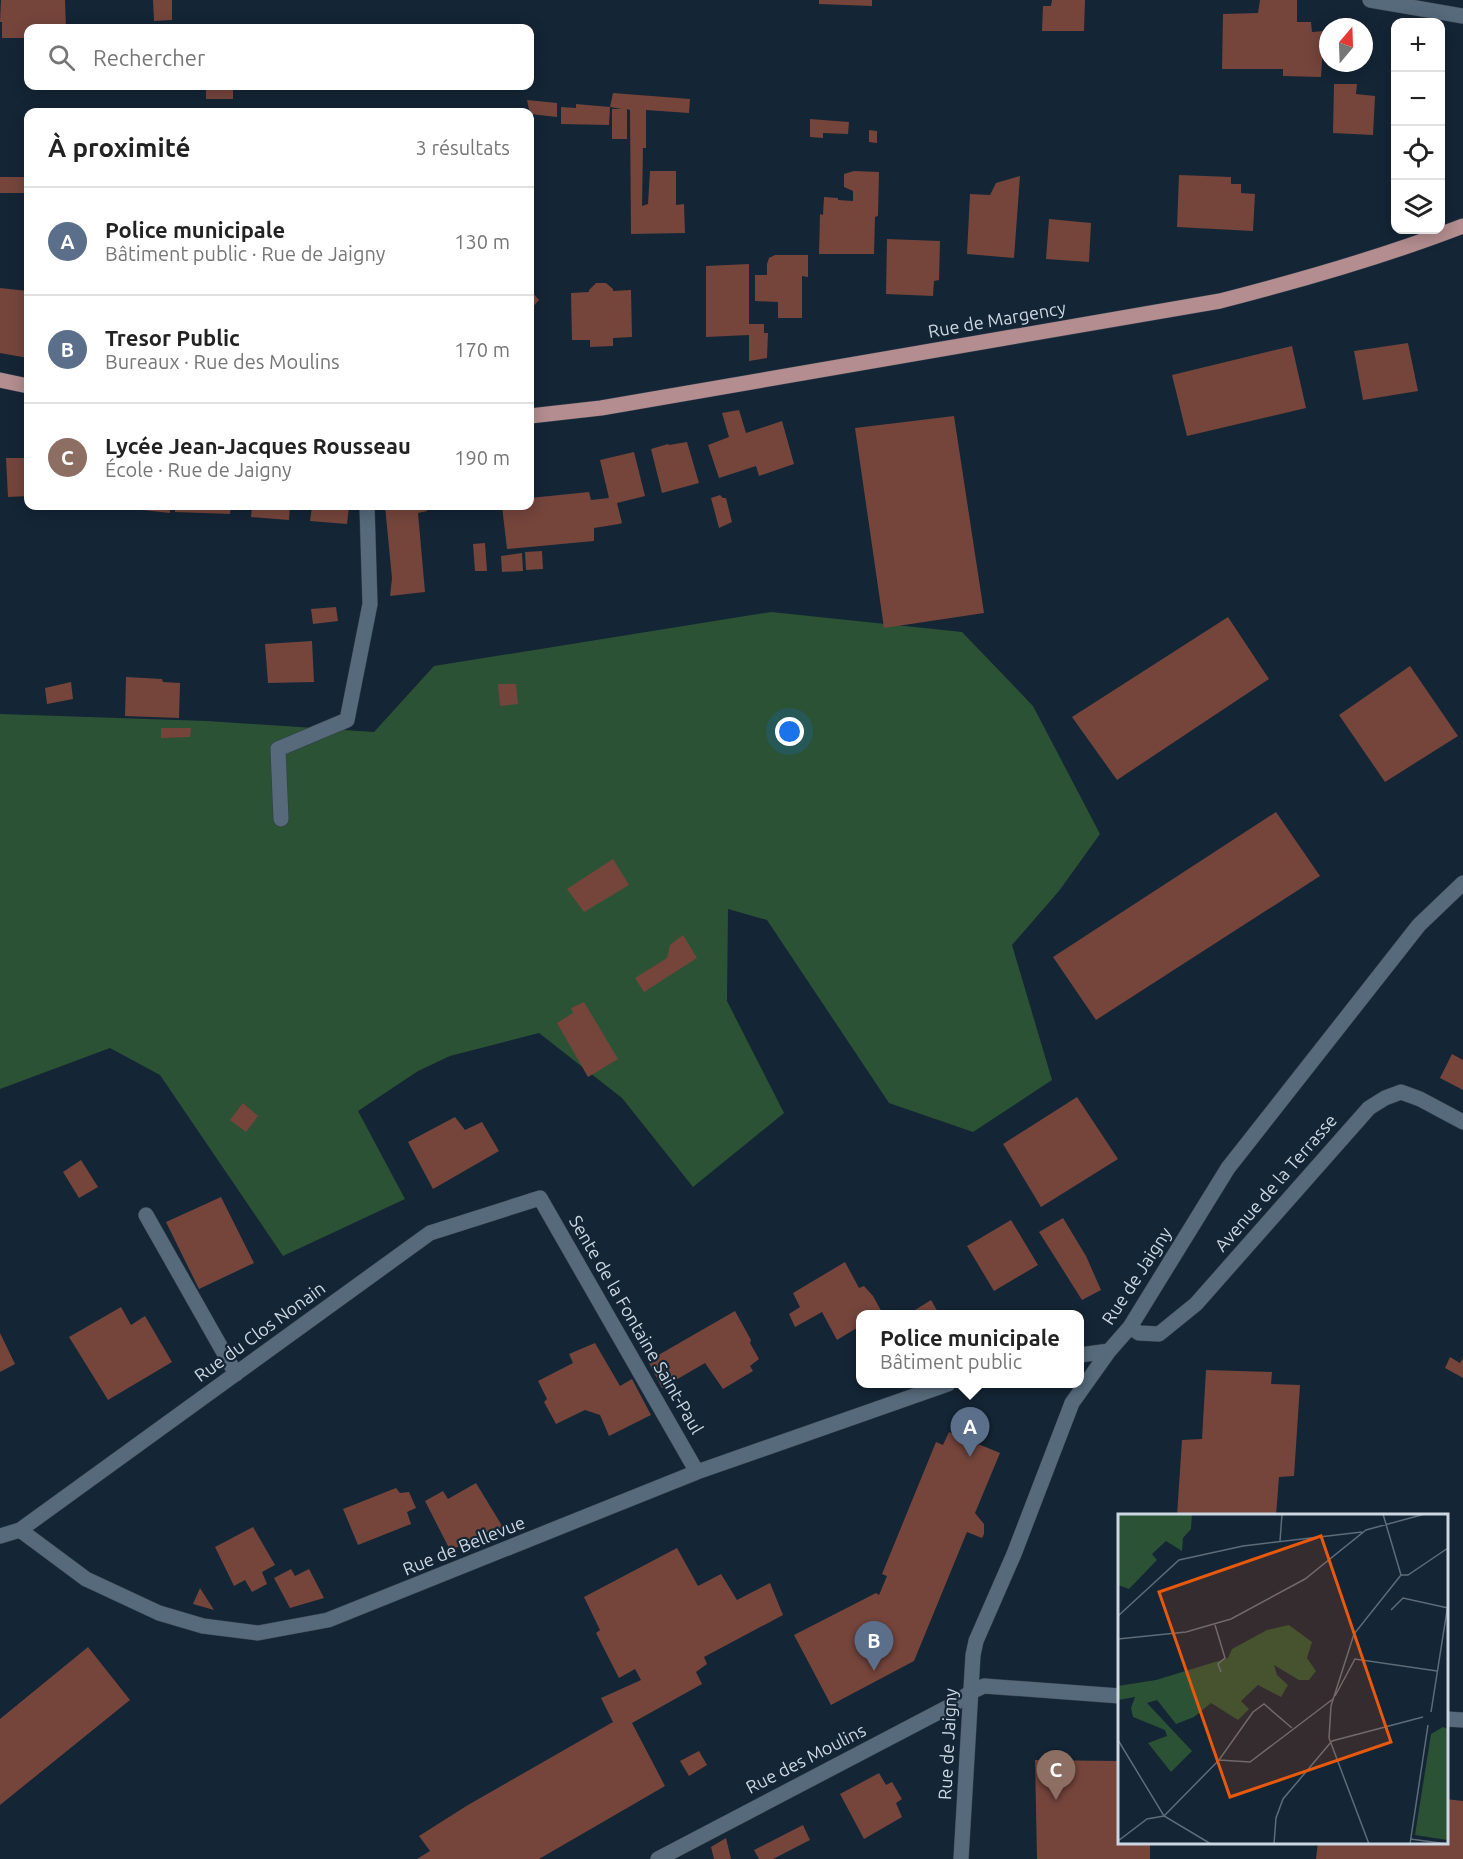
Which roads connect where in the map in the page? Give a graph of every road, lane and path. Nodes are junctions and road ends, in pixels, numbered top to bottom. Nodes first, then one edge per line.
1 (1370, 0) edge
2 (1463, 16) edge
3 (1463, 226) edge
4 (0, 380) edge
5 (24, 385) edge
6 (534, 416) edge
7 (367, 510) edge
8 (281, 819) dead end
9 (1463, 883) edge
10 (1463, 1122) edge
11 (540, 1198) joint
12 (146, 1215) dead end
13 (1130, 1327) junction
14 (1109, 1352) junction
15 (1084, 1354) edge
16 (236, 1374) junction
17 (1084, 1386) edge
18 (934, 1388) edge
19 (1083, 1388) edge
20 (697, 1472) junction
21 (20, 1530) junction
22 (0, 1536) edge
23 (971, 1692) junction
24 (1118, 1696) edge
25 (1448, 1719) edge
26 (1463, 1720) edge
27 (658, 1859) edge
28 (961, 1859) edge

1 - 2 street
3 - 6 main road, Rue de Margency
4 - 5 main road
7 - 8 street
9 - 13 street, Rue de Jaigny
10 - 13 street, Avenue de la Terrasse
11 - 16 street, Rue du Clos Nonain
11 - 20 street, Sente de la Fontaine Saint-Paul
12 - 16 street
13 - 14 street, Rue de Jaigny
14 - 15 street
14 - 17 street, Rue de Jaigny
16 - 21 street, Rue du Clos Nonain
18 - 20 street, Rue de Bellevue
19 - 23 street, Rue de Jaigny
20 - 21 street, Rue de Bellevue
21 - 22 street
23 - 24 street
23 - 27 street, Rue des Moulins
23 - 28 street, Rue de Jaigny
25 - 26 street

